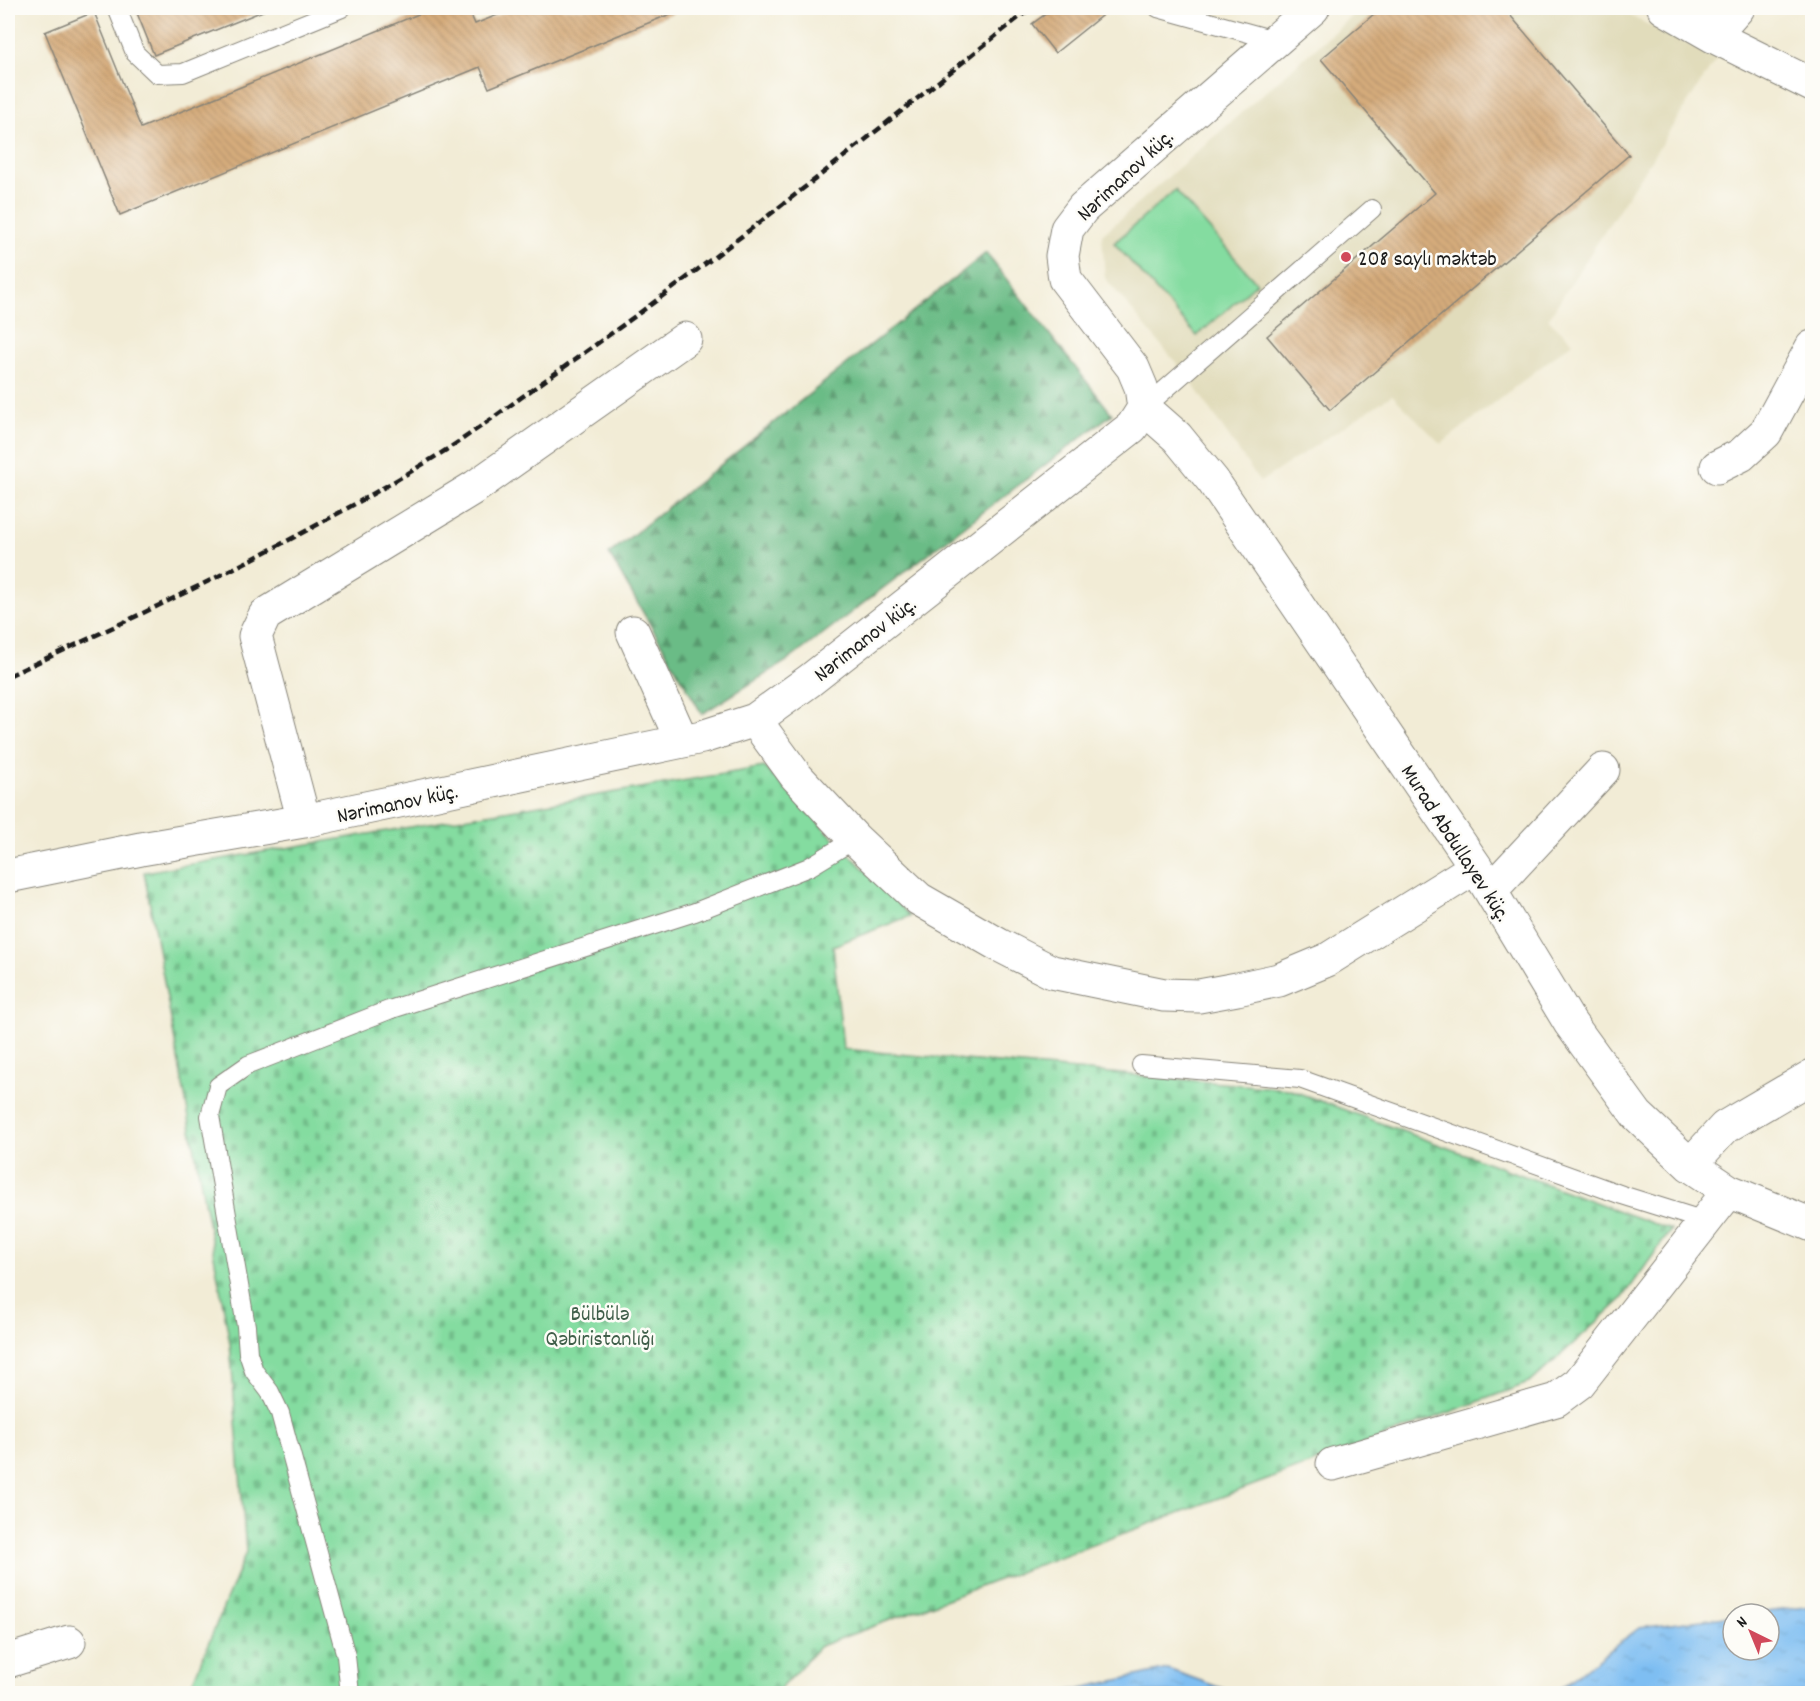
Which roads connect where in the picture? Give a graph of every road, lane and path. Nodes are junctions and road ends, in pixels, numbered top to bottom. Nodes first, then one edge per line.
1 (117, 8) edge
2 (342, 8) edge
3 (1158, 8) edge
4 (1313, 8) edge
5 (1664, 8) edge
6 (1738, 8) edge
7 (1713, 36) junction
8 (1274, 40) junction
9 (1812, 85) edge
10 (1372, 209) dead end
11 (686, 339) dead end
12 (1812, 347) edge
13 (1144, 408) junction
14 (1717, 467) dead end
15 (633, 632) dead end
16 (755, 720) junction
17 (682, 741) junction
18 (1603, 770) dead end
19 (304, 821) junction
20 (855, 839) junction
21 (8, 876) edge
22 (1483, 878) junction
23 (1141, 1065) dead end
24 (1812, 1076) edge
25 (1690, 1165) junction
26 (1729, 1191) junction
27 (1705, 1221) junction
28 (1812, 1225) edge
29 (1333, 1464) dead end
30 (69, 1642) dead end
31 (8, 1661) edge
32 (350, 1694) edge

1 - 2 lane
3 - 8 lane
4 - 8 street, Nərimanov küç.
5 - 7 street
6 - 7 street
7 - 9 street
8 - 13 street, Nərimanov küç.
10 - 13 lane
11 - 19 street
12 - 14 street
13 - 16 street, Nərimanov küç.
13 - 22 street, Murad Abdullayev küç.
15 - 17 street
16 - 17 street, Nərimanov küç.
16 - 20 street
17 - 19 street, Nərimanov küç.
18 - 22 street
19 - 21 street, Nərimanov küç.
20 - 22 street
20 - 32 lane
22 - 25 street, Murad Abdullayev küç.
23 - 27 lane
24 - 25 street
25 - 26 street, Murad Abdullayev küç.
26 - 27 street
26 - 28 street, Murad Abdullayev küç.
27 - 29 street
30 - 31 street

